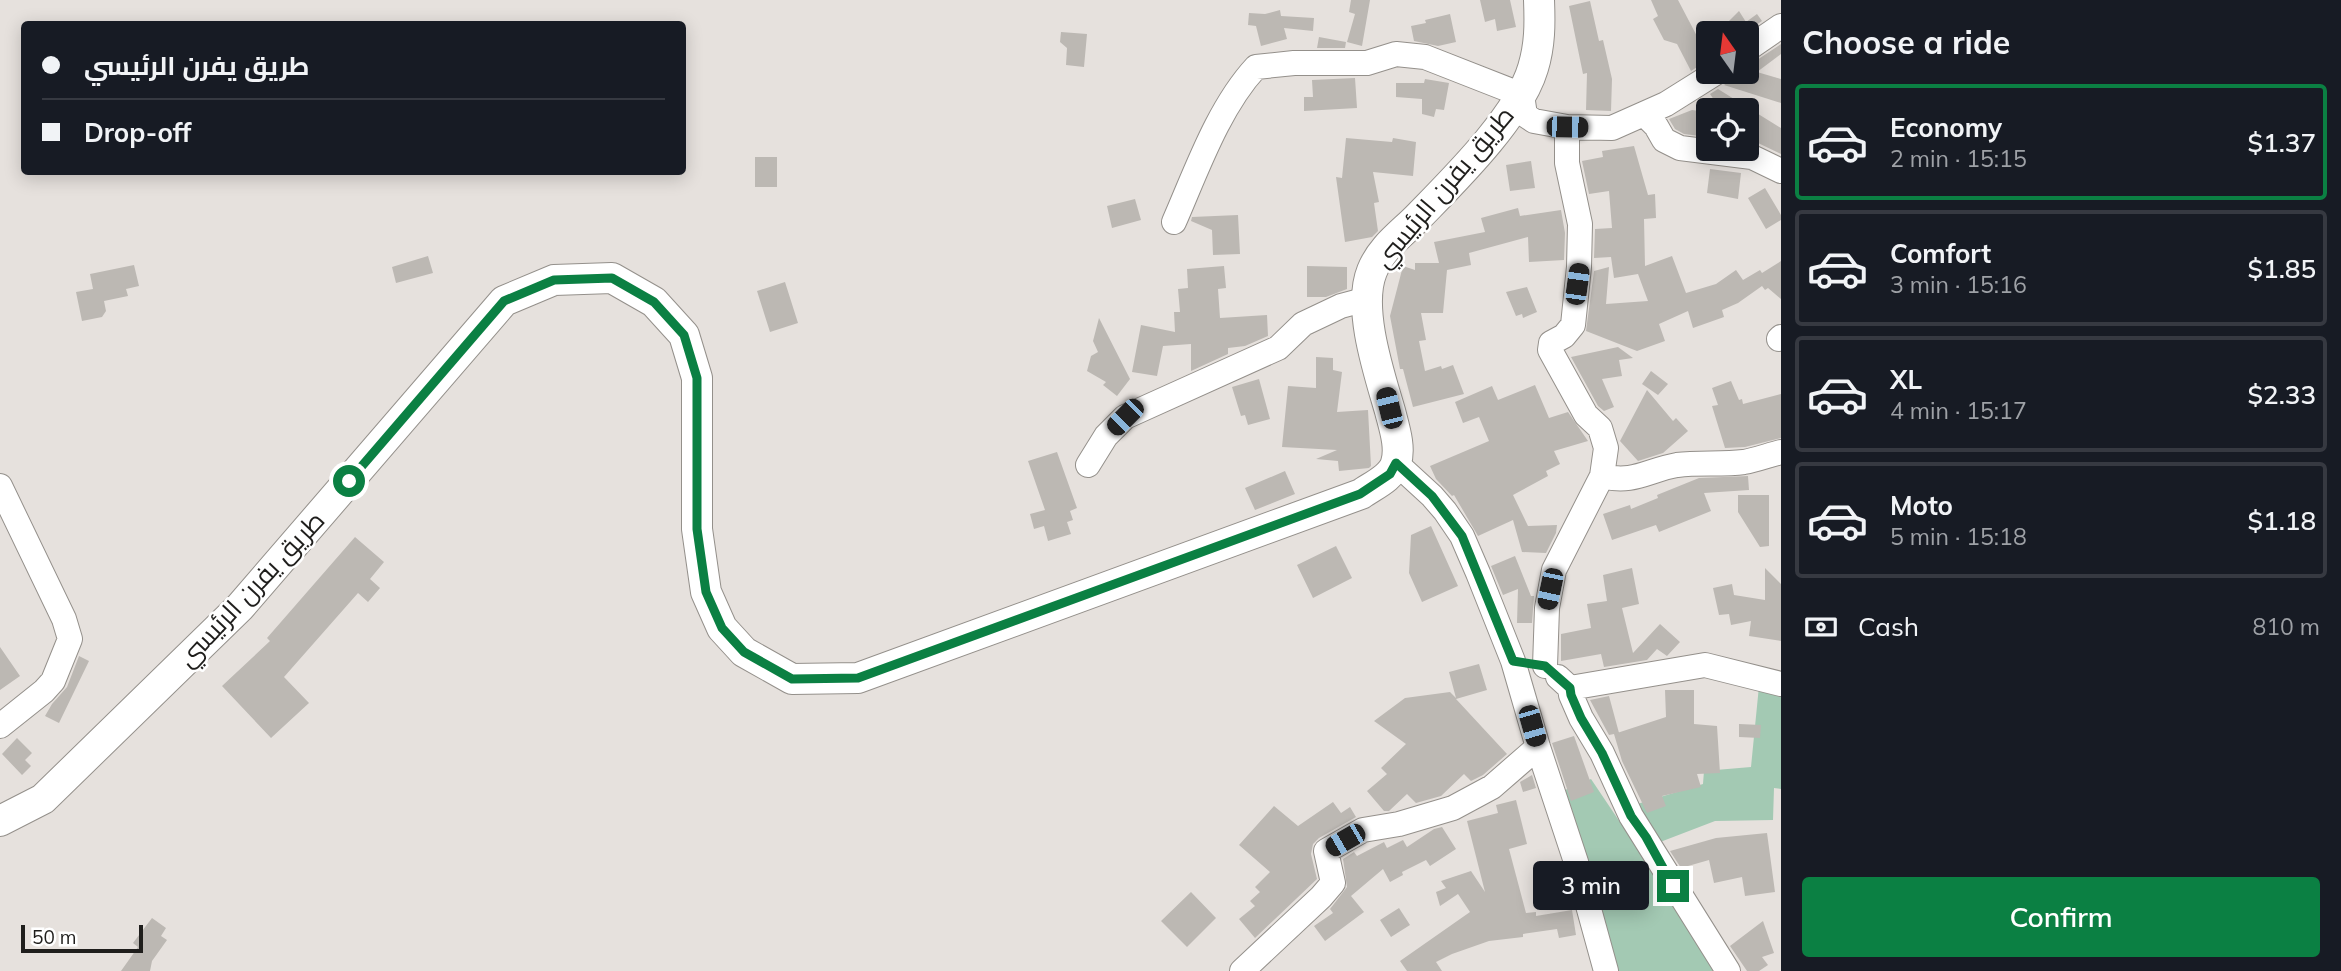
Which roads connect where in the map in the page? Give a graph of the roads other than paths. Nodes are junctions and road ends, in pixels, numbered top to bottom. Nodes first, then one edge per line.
1 (1539, 0) edge
2 (1781, 26) edge
3 (1759, 41) edge
4 (1698, 84) edge
5 (1522, 95) junction
6 (1644, 114) junction
7 (1567, 127) junction
8 (1781, 171) edge
9 (1174, 222) dead end
10 (1367, 299) junction
11 (1781, 452) edge
12 (1396, 463) junction
13 (1088, 465) dead end
14 (1602, 476) junction
15 (0, 486) edge
16 (7, 517) edge
17 (1513, 661) junction
18 (1545, 666) junction
19 (1781, 684) edge
20 (1570, 688) junction
21 (0, 726) edge
22 (1538, 747) junction
23 (0, 821) edge
24 (1242, 971) edge
25 (1606, 971) edge
26 (1728, 971) edge

1 - 5 main road, طريق يفرن الرئيسي
2 - 3 street
4 - 6 street
5 - 7 street
5 - 9 street
5 - 10 main road, طريق يفرن الرئيسي
6 - 7 street
6 - 8 street
7 - 14 street
10 - 12 main road, طريق يفرن الرئيسي
10 - 13 street
11 - 14 street
12 - 17 street
12 - 23 main road, طريق يفرن الرئيسي
14 - 18 street
15 - 16 street
16 - 21 street
17 - 18 street
17 - 22 street
18 - 20 street
19 - 20 street
20 - 26 street
22 - 24 street
22 - 25 street

